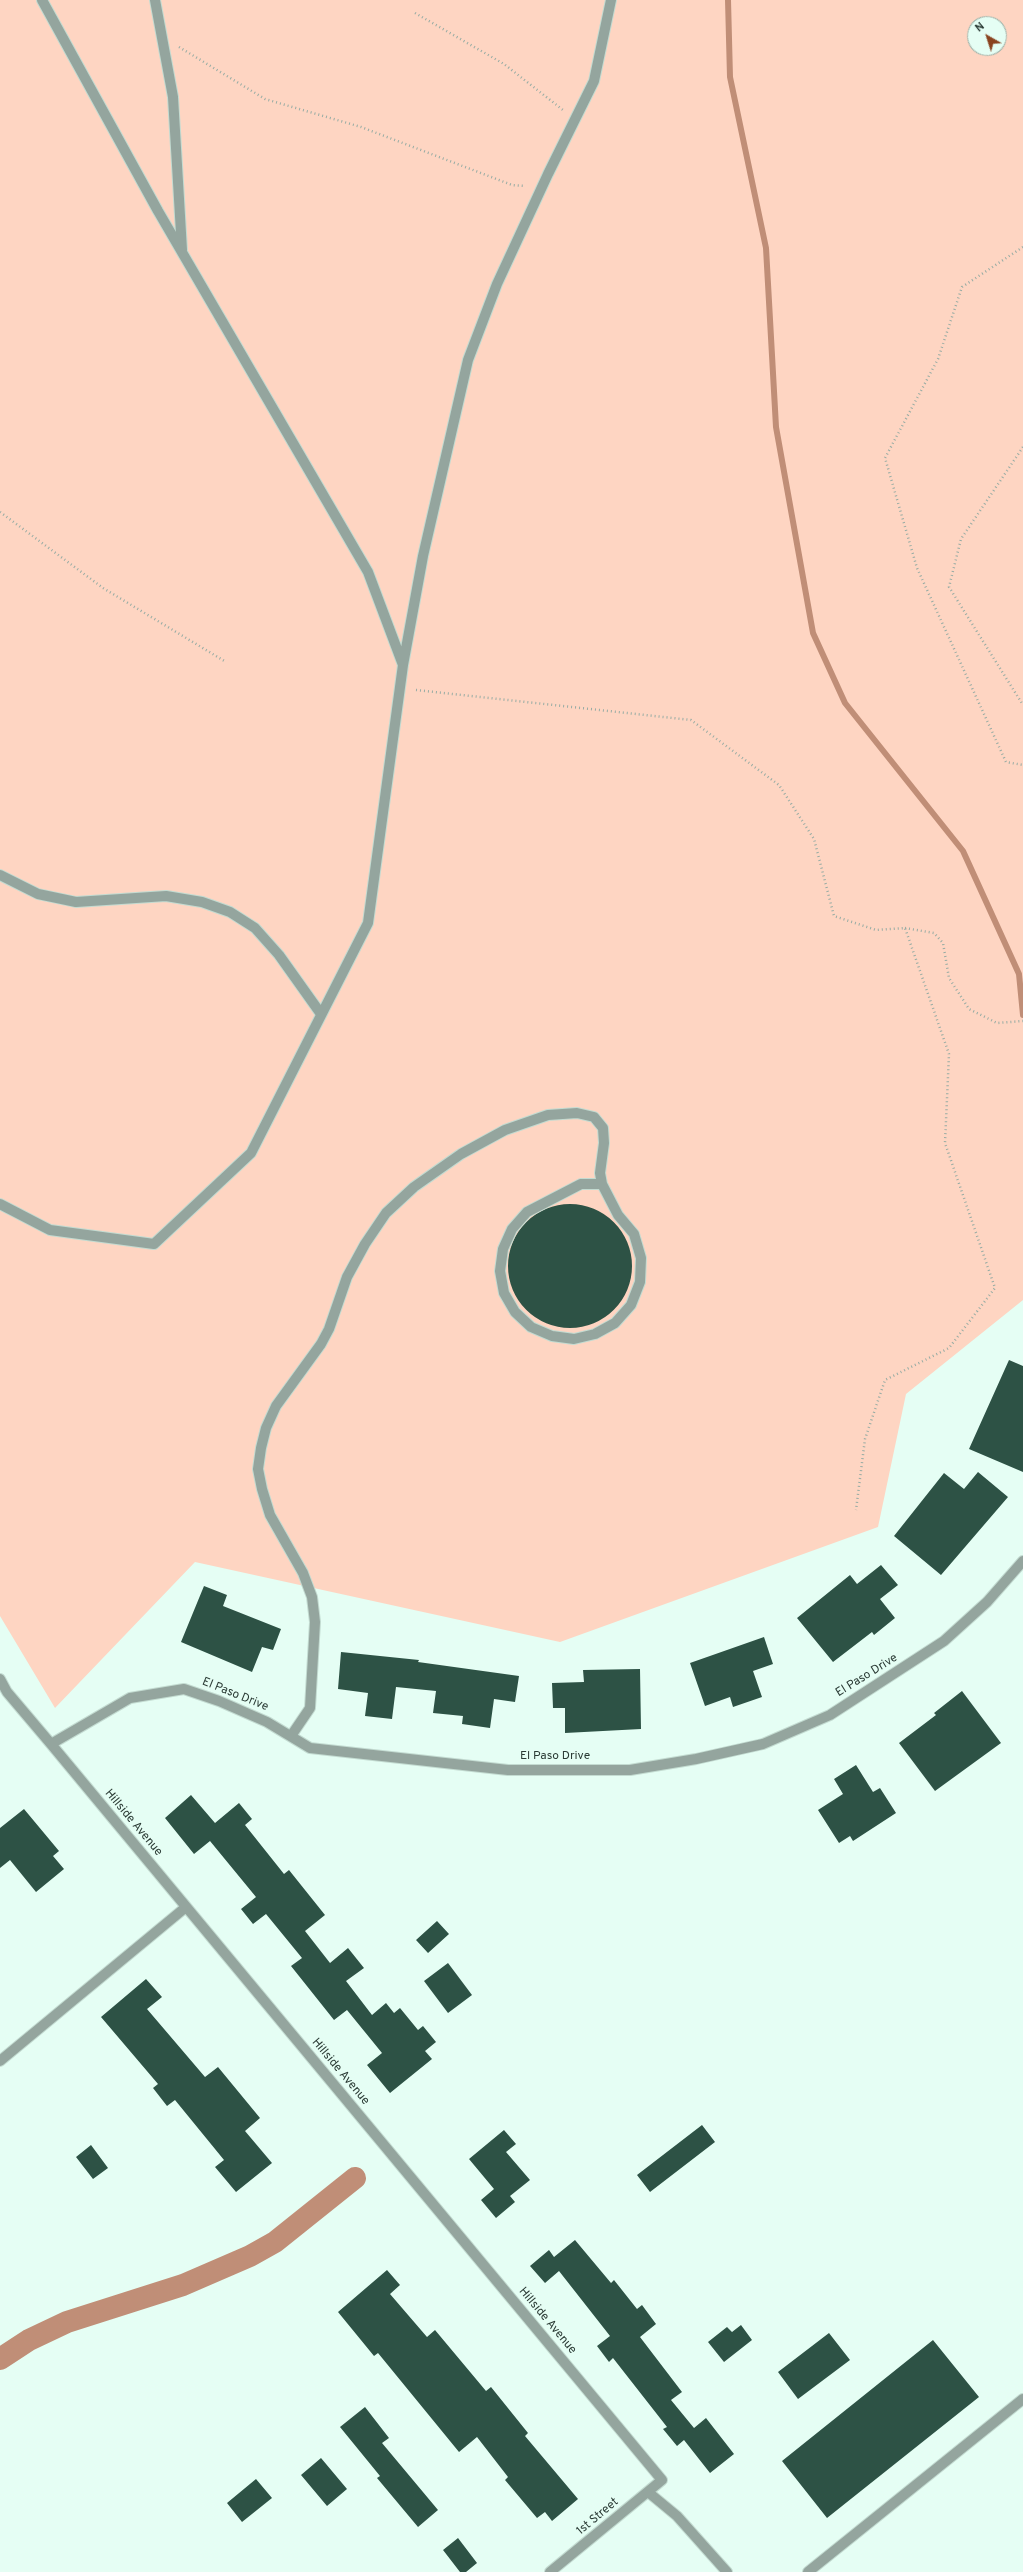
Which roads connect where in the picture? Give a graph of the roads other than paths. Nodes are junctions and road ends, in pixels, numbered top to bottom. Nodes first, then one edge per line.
1 (42, 0) edge
2 (155, 0) edge
3 (611, 0) edge
4 (182, 252) junction
5 (403, 665) junction
6 (0, 875) edge
7 (321, 1014) junction
8 (602, 1184) junction
9 (0, 1204) edge
10 (1023, 1561) edge
11 (0, 1679) edge
12 (291, 1736) junction
13 (51, 1744) junction
14 (186, 1907) junction
15 (0, 2061) edge
16 (1023, 2400) edge
17 (662, 2480) joint
18 (648, 2492) junction
19 (550, 2572) edge
20 (727, 2572) edge
21 (808, 2572) edge

1 - 4 street
2 - 4 street
3 - 5 street
4 - 5 street
5 - 7 street
6 - 7 street
7 - 9 street
8 - 8 street
8 - 12 street
10 - 12 street, El Paso Drive
11 - 13 street, Hillside Avenue
12 - 13 street, El Paso Drive
13 - 14 street, Hillside Avenue
14 - 15 street
14 - 17 street, Hillside Avenue
16 - 21 street
17 - 18 street, 1st Street
18 - 19 street, 1st Street
18 - 20 street

